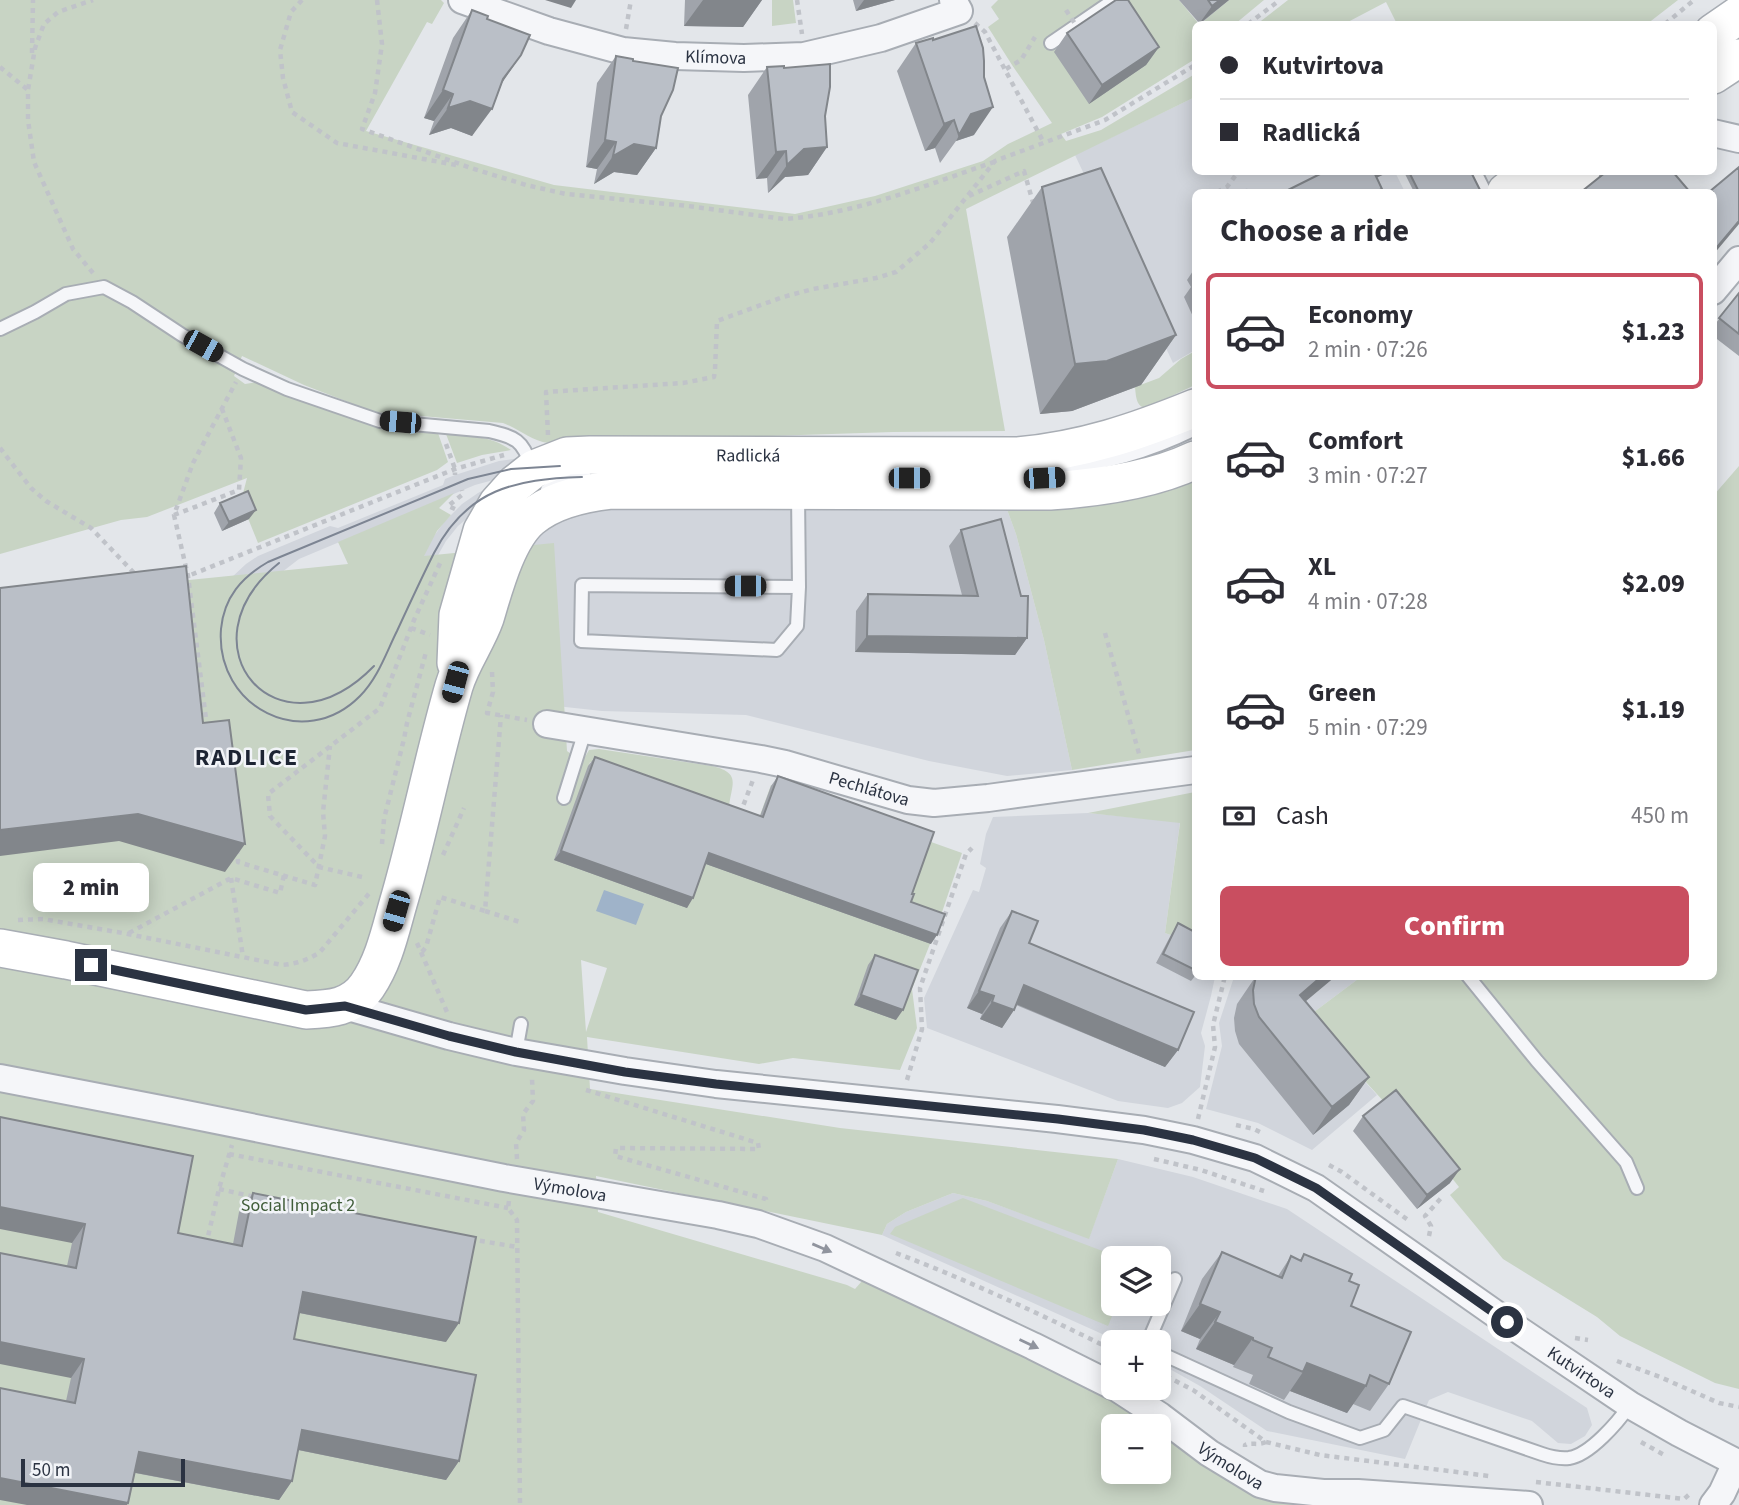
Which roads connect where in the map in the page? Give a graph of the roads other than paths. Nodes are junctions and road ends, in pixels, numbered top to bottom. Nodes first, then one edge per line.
1 (461, 0) edge
2 (953, 0) edge
3 (1114, 0) edge
4 (1739, 15) edge
5 (1717, 30) edge
6 (1051, 43) dead end
7 (1739, 45) edge
8 (1739, 58) edge
9 (1717, 60) edge
10 (1717, 72) edge
11 (1717, 134) edge
12 (1739, 139) edge
13 (1544, 175) edge
14 (1571, 175) edge
15 (1545, 183) edge
16 (1519, 189) edge
17 (1526, 189) edge
18 (1739, 260) edge
19 (1717, 287) edge
20 (0, 328) edge
21 (1192, 409) edge
22 (1192, 430) edge
23 (1192, 442) edge
24 (1192, 461) edge
25 (1020, 468) dead end
26 (1041, 468) dead end
27 (704, 477) dead end
28 (1057, 477) dead end
29 (534, 478) junction
30 (1031, 478) dead end
31 (603, 484) junction
32 (798, 490) junction
33 (799, 587) junction
34 (490, 597) junction
35 (455, 682) junction
36 (547, 724) dead end
37 (585, 731) junction
38 (1192, 770) edge
39 (564, 798) dead end
40 (5, 934) edge
41 (1471, 980) edge
42 (345, 1006) junction
43 (521, 1024) dead end
44 (516, 1052) junction
45 (0, 1078) edge
46 (1637, 1188) dead end
47 (1175, 1279) dead end
48 (1153, 1330) edge
49 (1171, 1358) edge
50 (1101, 1380) edge
51 (1135, 1400) edge
52 (1630, 1405) junction
53 (1738, 1464) edge
54 (1529, 1493) edge
55 (1707, 1495) edge
56 (1325, 1499) edge

1 - 2 street, Klímova
3 - 6 lane
4 - 5 main road
7 - 9 lane
8 - 10 main road
11 - 12 street
13 - 17 lane
14 - 15 main road
15 - 16 main road
18 - 19 street
20 - 29 lane
21 - 29 main road, Radlická
22 - 26 lane
23 - 28 lane
24 - 32 main road, Radlická
25 - 29 lane
27 - 30 lane
29 - 31 lane
29 - 31 lane
29 - 34 lane
29 - 35 main road, Radlická
31 - 32 main road, Radlická
31 - 34 main road, Radlická
32 - 33 lane
33 - 33 lane
34 - 35 main road, Radlická
35 - 42 main road, Radlická
36 - 37 street, Pechlátova
37 - 38 street, Pechlátova
37 - 39 lane
40 - 42 main road
41 - 46 lane
42 - 44 street, Kutvirtova
43 - 44 lane
44 - 52 street, Kutvirtova
45 -> 50 street, Výmolova
47 - 48 lane
49 - 52 lane
51 - 56 street, Výmolova
52 - 53 street, Kutvirtova
53 - 55 street
54 - 56 street, Výmolova

